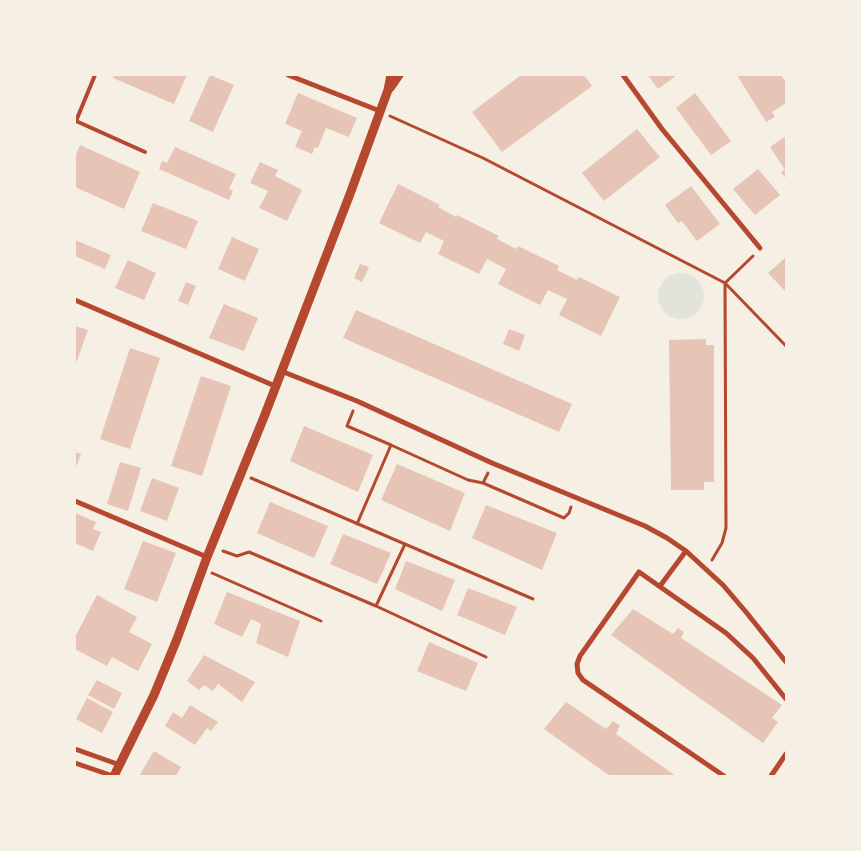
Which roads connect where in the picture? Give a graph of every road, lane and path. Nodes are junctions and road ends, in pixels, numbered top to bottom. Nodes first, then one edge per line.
1 (95, 75) edge
2 (288, 75) edge
3 (391, 75) edge
4 (399, 75) edge
5 (623, 75) edge
6 (388, 90) junction
7 (380, 111) junction
8 (145, 152) dead end
9 (760, 248) joint
10 (725, 283) junction
11 (75, 300) edge
12 (786, 346) edge
13 (281, 371) junction
14 (276, 386) junction
15 (356, 401) junction
16 (391, 445) junction
17 (492, 463) junction
18 (241, 474) junction
19 (483, 483) junction
20 (574, 497) junction
21 (75, 501) edge
22 (356, 524) junction
23 (405, 544) junction
24 (211, 548) junction
25 (686, 550) junction
26 (207, 557) junction
27 (203, 569) junction
28 (706, 570) junction
29 (660, 586) junction
30 (533, 599) dead end
31 (376, 606) junction
32 (322, 621) dead end
33 (486, 657) dead end
34 (786, 662) edge
35 (786, 700) edge
36 (75, 749) edge
37 (786, 754) edge
38 (75, 763) edge
39 (120, 765) junction
40 (114, 776) edge
41 (724, 776) edge
42 (771, 776) edge

1 - 8 lane
2 - 7 street
3 - 6 street
4 - 6 street
5 - 9 street
6 - 7 street
7 - 10 path
7 - 13 street
9 - 10 path
10 - 12 path
10 - 28 path
11 - 14 street
13 - 14 street
13 - 15 street
14 - 18 street
15 - 16 path
15 - 17 street
16 - 19 path
16 - 22 path
17 - 19 path
17 - 20 street
18 - 22 path
18 - 24 street
19 - 20 path
20 - 25 street
21 - 26 street
22 - 23 path
23 - 30 path
23 - 31 path
24 - 26 street
24 - 31 path
25 - 28 street
25 - 29 street
26 - 27 street
27 - 32 path
27 - 39 street
28 - 34 street
29 - 35 street
29 - 41 street
31 - 33 path
36 - 39 street
37 - 42 street
38 - 40 street
39 - 40 street

